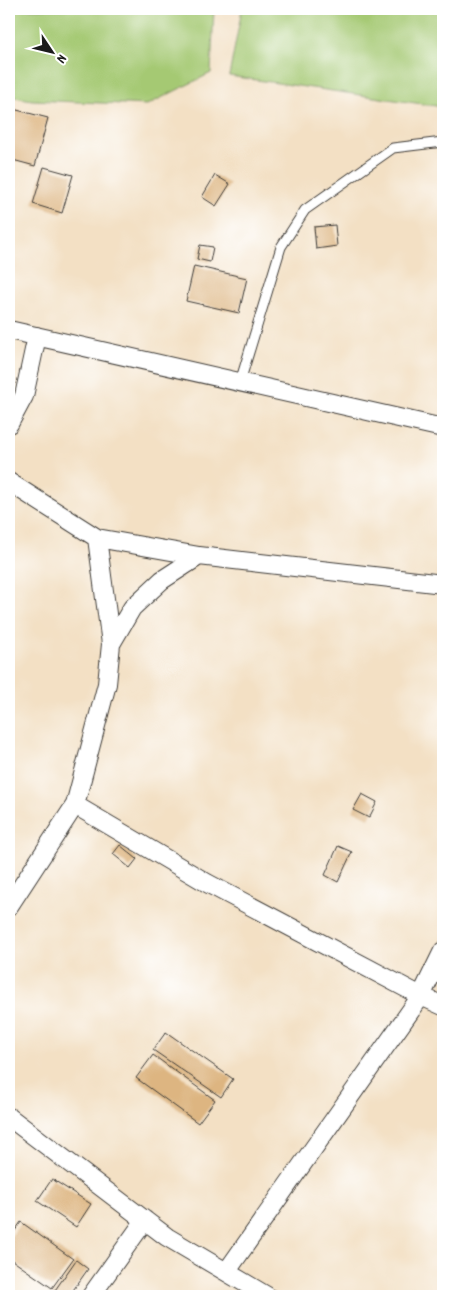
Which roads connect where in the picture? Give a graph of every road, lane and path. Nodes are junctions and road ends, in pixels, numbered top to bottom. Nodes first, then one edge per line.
1 (443, 142) edge
2 (9, 330) edge
3 (37, 336) junction
4 (240, 382) junction
5 (9, 424) edge
6 (443, 428) edge
7 (9, 482) edge
8 (97, 538) junction
9 (199, 556) junction
10 (443, 584) edge
11 (111, 644) junction
12 (75, 805) junction
13 (9, 906) edge
14 (443, 951) edge
15 (421, 996) junction
16 (443, 1006) edge
17 (9, 1117) edge
18 (145, 1220) junction
19 (227, 1271) junction
20 (92, 1296) edge
21 (266, 1296) edge

1 - 4 lane
2 - 3 street
3 - 4 street
3 - 5 street
4 - 6 street
7 - 8 street
8 - 9 street
8 - 11 street
9 - 10 street
9 - 11 street
11 - 12 street
12 - 13 street
12 - 15 street
14 - 15 street
15 - 16 street
15 - 19 street
17 - 18 street
18 - 19 street
18 - 20 street
19 - 21 street

